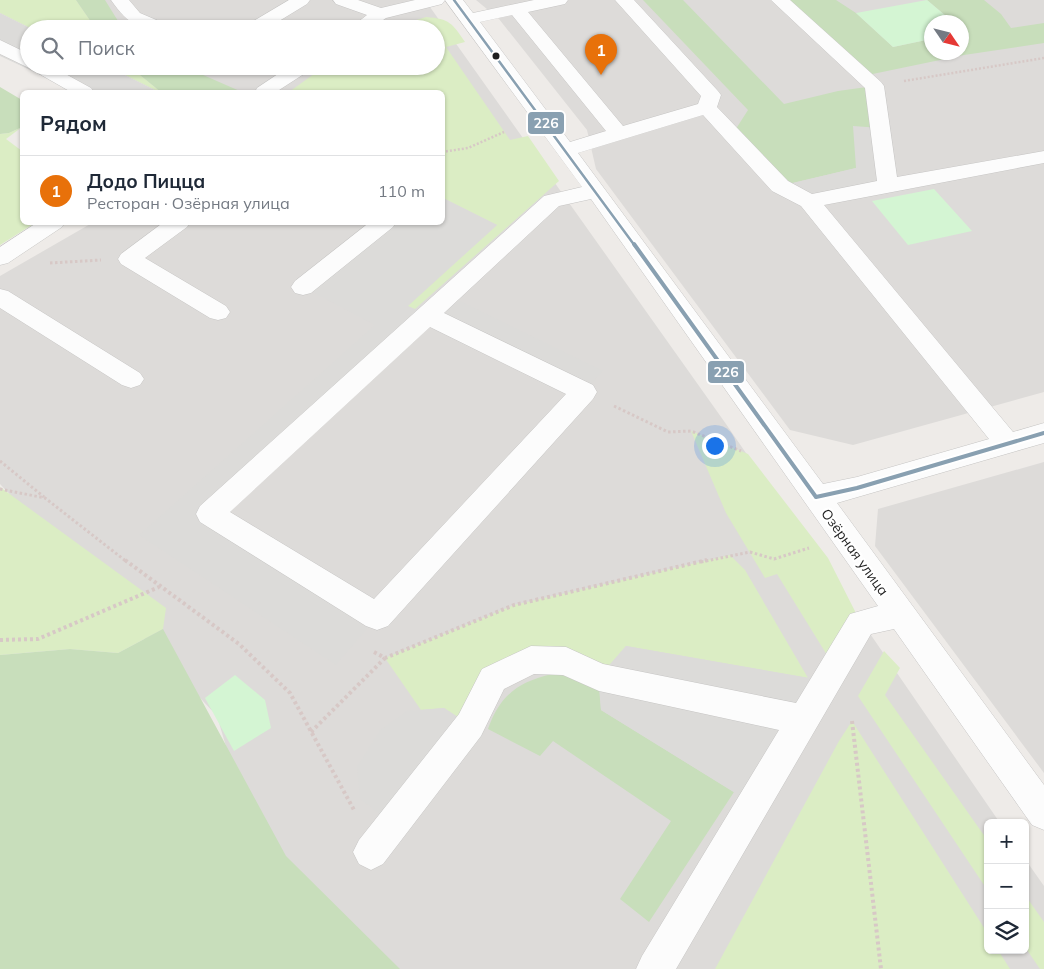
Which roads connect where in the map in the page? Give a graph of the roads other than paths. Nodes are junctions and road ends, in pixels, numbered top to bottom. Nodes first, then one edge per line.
1 (120, 0) edge
2 (300, 0) edge
3 (342, 0) edge
4 (436, 0) edge
5 (454, 0) edge
6 (558, 0) edge
7 (624, 0) edge
8 (780, 0) edge
9 (516, 9) junction
10 (380, 14) junction
11 (468, 19) junction
12 (141, 20) edge
13 (268, 20) edge
14 (371, 20) edge
15 (0, 46) edge
16 (20, 57) edge
17 (53, 75) edge
18 (291, 75) edge
19 (80, 90) edge
20 (271, 90) edge
21 (707, 108) junction
22 (619, 134) junction
23 (565, 150) junction
24 (1044, 158) edge
25 (888, 185) junction
26 (596, 191) junction
27 (810, 201) junction
28 (50, 225) edge
29 (175, 225) edge
30 (381, 225) edge
31 (0, 258) edge
32 (303, 287) dead end
33 (0, 297) edge
34 (218, 312) dead end
35 (427, 315) junction
36 (131, 379) dead end
37 (1044, 433) edge
38 (1007, 443) junction
39 (816, 497) junction
40 (901, 615) junction
41 (804, 720) junction
42 (1044, 813) edge
43 (371, 852) road end
44 (655, 969) edge

1 - 12 street
2 - 13 street
3 - 10 street
4 - 10 street
5 - 11 street, Озёрная улица
6 - 9 street
7 - 21 street
8 - 25 street
9 - 11 street
9 - 22 street
10 - 14 street
11 - 23 street, Озёрная улица
15 - 16 street
17 - 19 street
18 - 20 street
21 - 22 street
21 - 27 street
22 - 23 street
23 - 26 street, Озёрная улица
24 - 25 street
25 - 27 street
26 - 35 street
26 - 39 street, Озёрная улица
27 - 38 street
28 - 31 street
29 - 34 street
30 - 32 street
33 - 36 street
35 - 35 street
37 - 38 street
38 - 39 street
39 - 40 street, Озёрная улица
40 - 41 street
40 - 42 street, Озёрная улица
41 - 43 street
41 - 44 street

